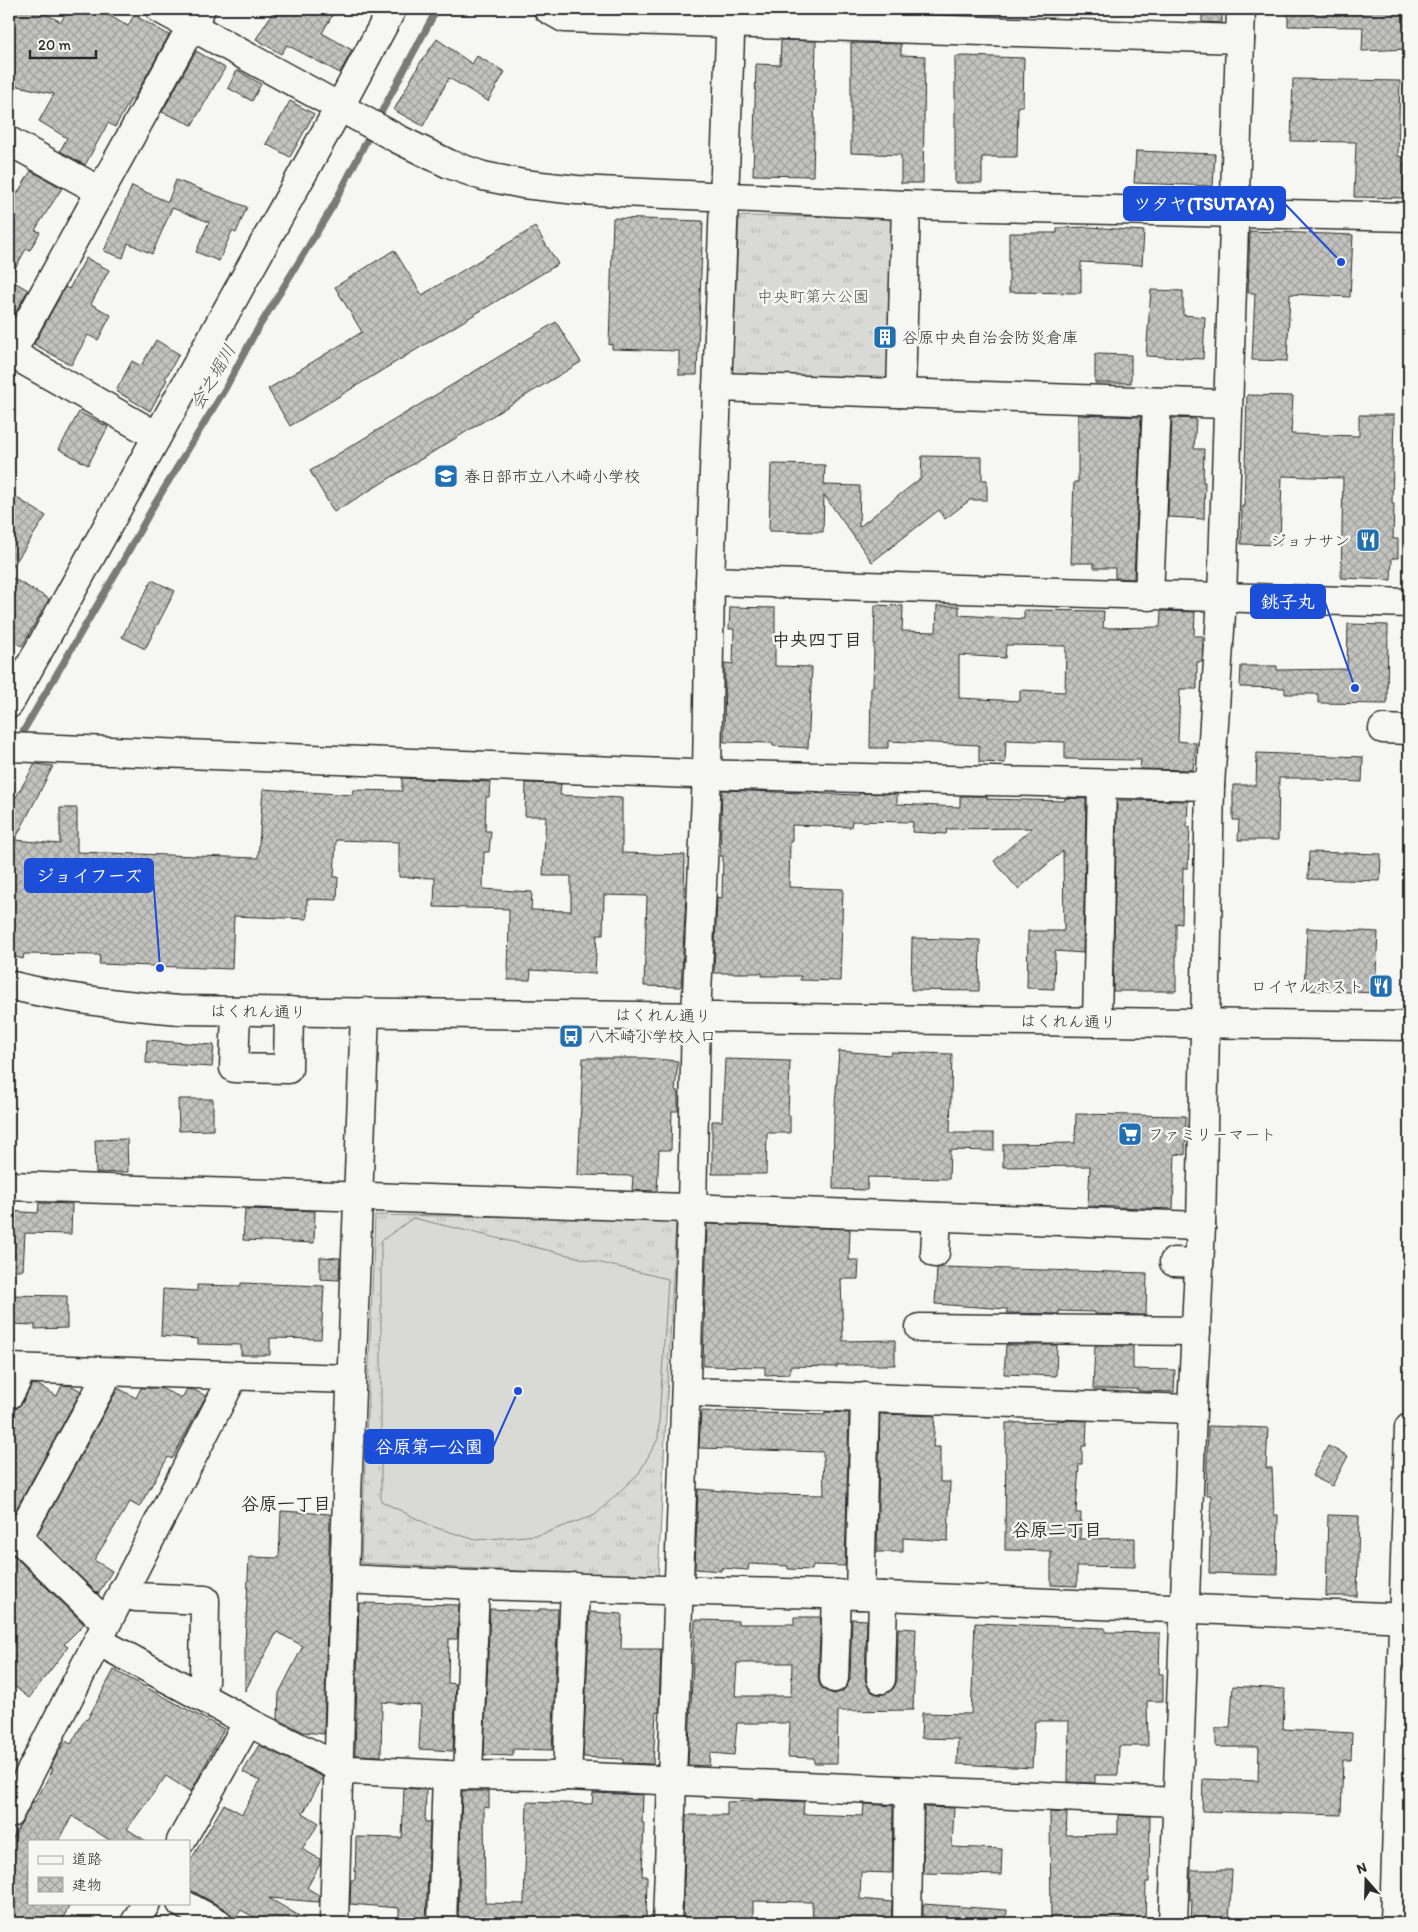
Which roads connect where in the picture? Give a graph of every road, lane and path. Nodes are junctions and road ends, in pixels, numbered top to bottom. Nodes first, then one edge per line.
1 (160, 9) edge
2 (392, 9) edge
3 (548, 9) edge
4 (1241, 9) edge
5 (731, 17) edge
6 (197, 18) edge
7 (1240, 39) junction
8 (347, 112) junction
9 (9, 141) edge
10 (100, 191) junction
11 (724, 197) junction
12 (906, 205) junction
13 (1235, 212) junction
14 (1409, 218) edge
15 (9, 354) edge
16 (717, 387) junction
17 (901, 393) junction
18 (1157, 402) junction
19 (1227, 404) junction
20 (157, 436) junction
21 (710, 581) junction
22 (1149, 596) junction
23 (1222, 598) junction
24 (1409, 603) edge
25 (9, 704) edge
26 (19, 748) edge
27 (707, 774) junction
28 (1102, 784) junction
29 (1210, 786) junction
30 (9, 985) edge
31 (236, 1011) junction
32 (289, 1012) junction
33 (365, 1012) junction
34 (696, 1016) junction
35 (1097, 1022) junction
36 (1204, 1024) junction
37 (1409, 1026) edge
38 (9, 1186) edge
39 (359, 1196) junction
40 (692, 1208) junction
41 (937, 1216) junction
42 (1201, 1226) junction
43 (935, 1253) dead end
44 (920, 1328) dead end
45 (1196, 1331) junction
46 (14, 1369) edge
47 (104, 1372) junction
48 (230, 1376) junction
49 (351, 1379) junction
50 (686, 1392) junction
51 (9, 1395) edge
52 (865, 1397) junction
53 (1192, 1410) junction
54 (1409, 1428) edge
55 (344, 1579) junction
56 (475, 1585) junction
57 (575, 1587) junction
58 (123, 1590) junction
59 (678, 1590) junction
60 (860, 1595) junction
61 (1184, 1608) junction
62 (1406, 1618) edge
63 (102, 1632) junction
64 (834, 1678) dead end
65 (881, 1679) dead end
66 (199, 1695) junction
67 (248, 1722) junction
68 (338, 1767) junction
69 (457, 1775) junction
70 (567, 1776) junction
71 (671, 1781) junction
72 (909, 1791) junction
73 (1178, 1802) junction
74 (10, 1807) edge
75 (182, 1840) edge
76 (146, 1904) edge
77 (183, 1904) edge
78 (136, 1923) edge
79 (218, 1923) edge
80 (334, 1923) edge
81 (442, 1923) edge
82 (667, 1923) edge
83 (907, 1923) edge
84 (1174, 1923) edge
85 (1394, 1923) edge

1 - 6 street
2 - 8 street
3 - 5 street
4 - 7 street
5 - 7 street
5 - 11 street
6 - 8 street
6 - 10 street
7 - 13 street
8 - 11 street
8 - 20 street
9 - 10 street
10 - 15 street
11 - 12 street
11 - 16 street
12 - 13 street
12 - 17 street
13 - 14 street
13 - 19 street
15 - 20 street
16 - 17 street
16 - 21 street
17 - 18 street
18 - 19 street
18 - 22 street
19 - 23 street
20 - 25 street
21 - 22 street
21 - 27 street
22 - 23 street
23 - 24 street
23 - 29 street
26 - 27 street
27 - 28 street
27 - 34 street
28 - 29 street
28 - 35 street
29 - 36 street
30 - 31 street, はくれん通り
31 - 32 street, はくれん通り
31 - 32 street
32 - 33 street, はくれん通り
33 - 34 street, はくれん通り
33 - 39 street
34 - 35 street, はくれん通り
34 - 40 street
35 - 36 street, はくれん通り
36 - 37 street, はくれん通り
36 - 42 street
38 - 39 street
39 - 40 street
39 - 49 street
40 - 41 street
40 - 50 street
41 - 42 street
41 - 43 street
42 - 45 street
44 - 45 street
45 - 53 street
46 - 47 street
46 - 51 street
47 - 48 street
47 - 63 street
48 - 49 street
48 - 58 street
49 - 55 street
50 - 52 street
50 - 59 street
52 - 53 street
52 - 60 street
53 - 61 street
54 - 62 street
55 - 56 street
55 - 68 street
56 - 57 street
56 - 69 street
57 - 59 street
57 - 70 street
58 - 63 street
58 - 66 street
59 - 60 street
59 - 71 street
60 - 61 street
60 - 64 street
60 - 65 street
61 - 62 street
61 - 73 street
62 - 85 street
63 - 66 street
63 - 74 street
66 - 67 street
67 - 68 street
67 - 75 street
68 - 69 street
68 - 80 street
69 - 70 street
69 - 81 street
70 - 71 street
71 - 72 street
71 - 82 street
72 - 73 street
72 - 83 street
73 - 84 street
76 - 78 street
77 - 79 street

